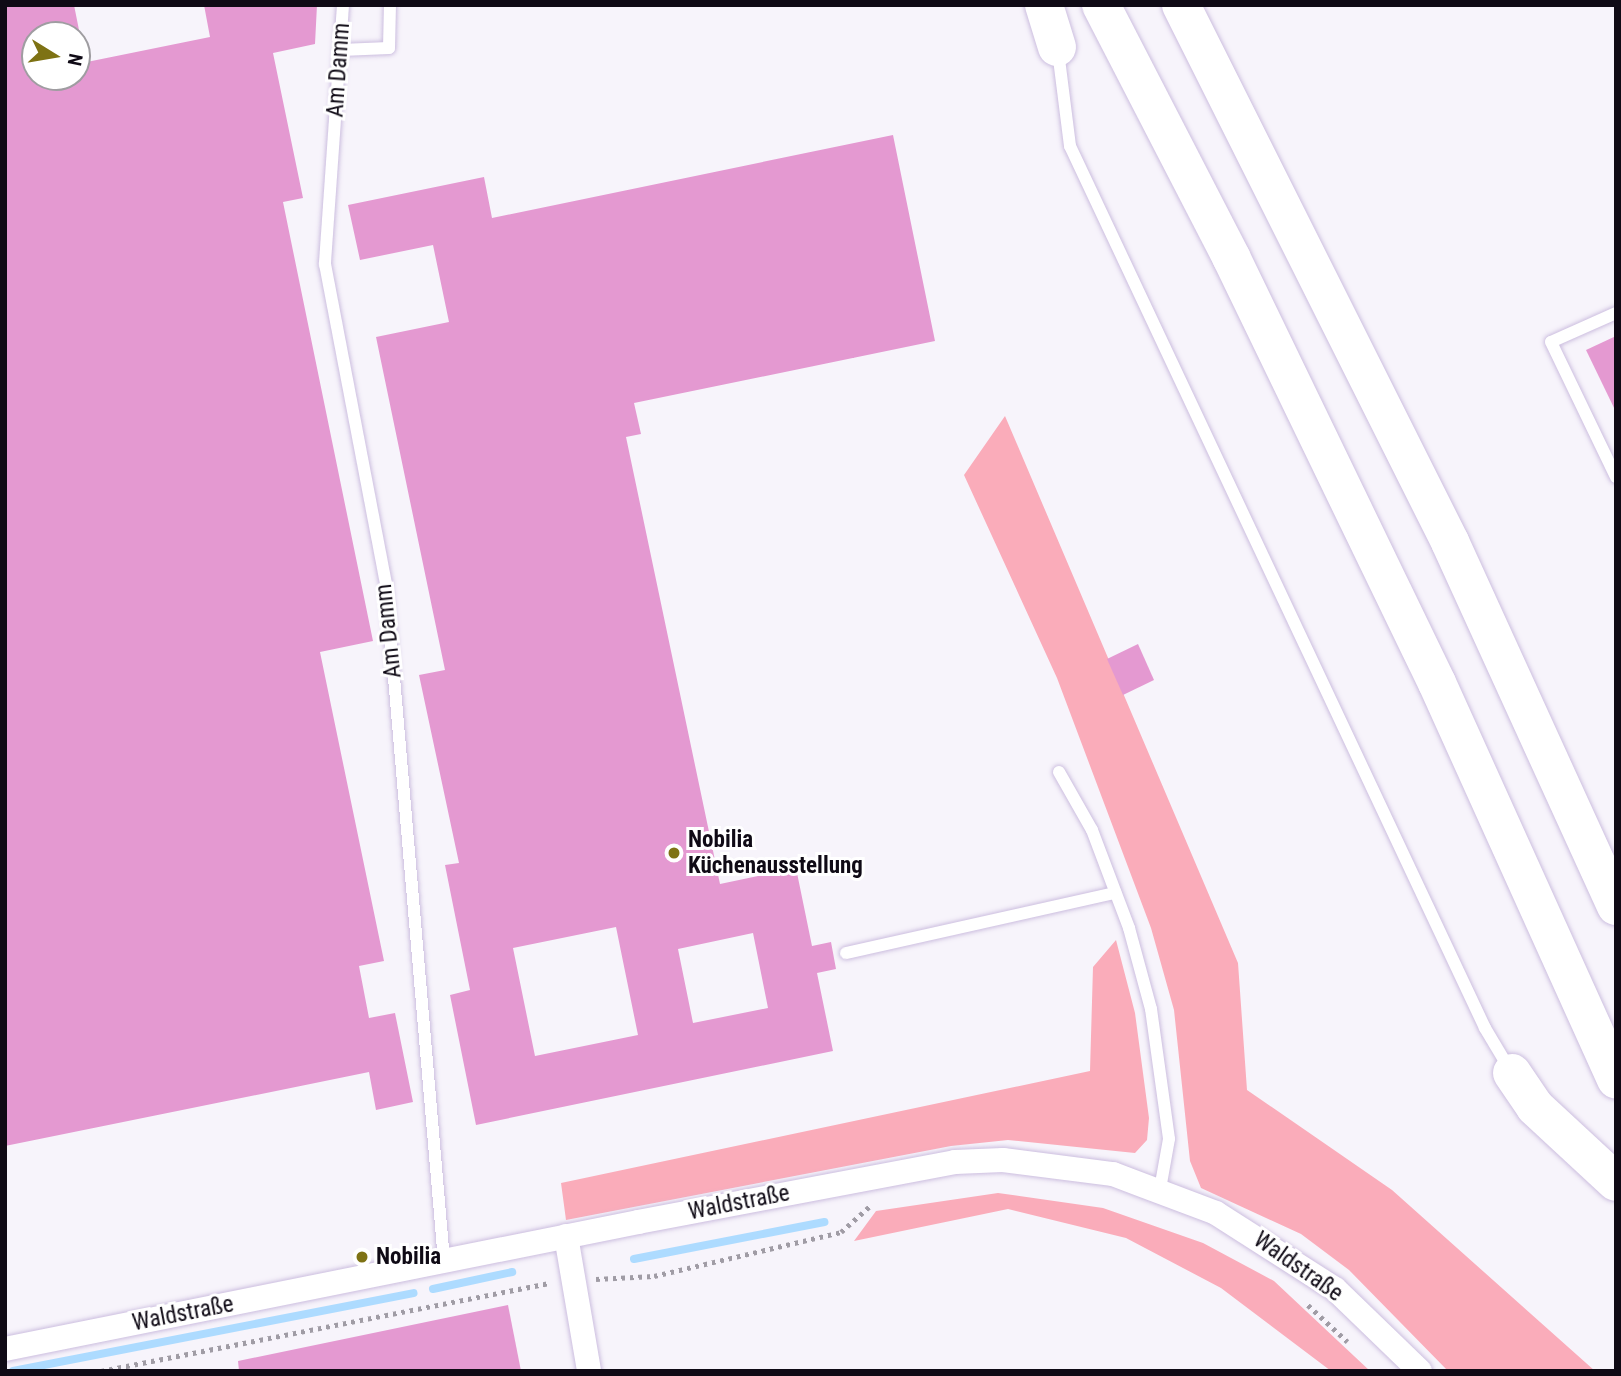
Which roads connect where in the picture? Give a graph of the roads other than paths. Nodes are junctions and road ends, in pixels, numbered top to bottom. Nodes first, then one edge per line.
1 (343, 5) edge
2 (390, 5) edge
3 (1044, 5) edge
4 (1101, 5) edge
5 (1181, 5) edge
6 (1057, 47) joint
7 (341, 50) junction
8 (1616, 313) edge
9 (1616, 477) edge
10 (1059, 772) dead end
11 (1115, 893) junction
12 (1616, 906) edge
13 (846, 953) dead end
14 (1512, 1073) joint
15 (1616, 1079) edge
16 (1616, 1182) edge
17 (1160, 1189) junction
18 (566, 1236) junction
19 (444, 1260) junction
20 (5, 1349) edge
21 (589, 1371) edge
22 (1420, 1371) edge

1 - 7 lane, Am Damm
2 - 7 lane
3 - 6 highway
4 - 15 highway
5 - 12 highway
6 - 14 lane
7 - 19 lane, Am Damm
8 - 9 lane
10 - 11 lane
11 - 13 lane
11 - 17 lane
14 - 16 highway
17 - 18 street, Waldstraße
17 - 22 street, Waldstraße
18 - 19 street, Waldstraße
18 - 21 street
19 - 20 street, Waldstraße

